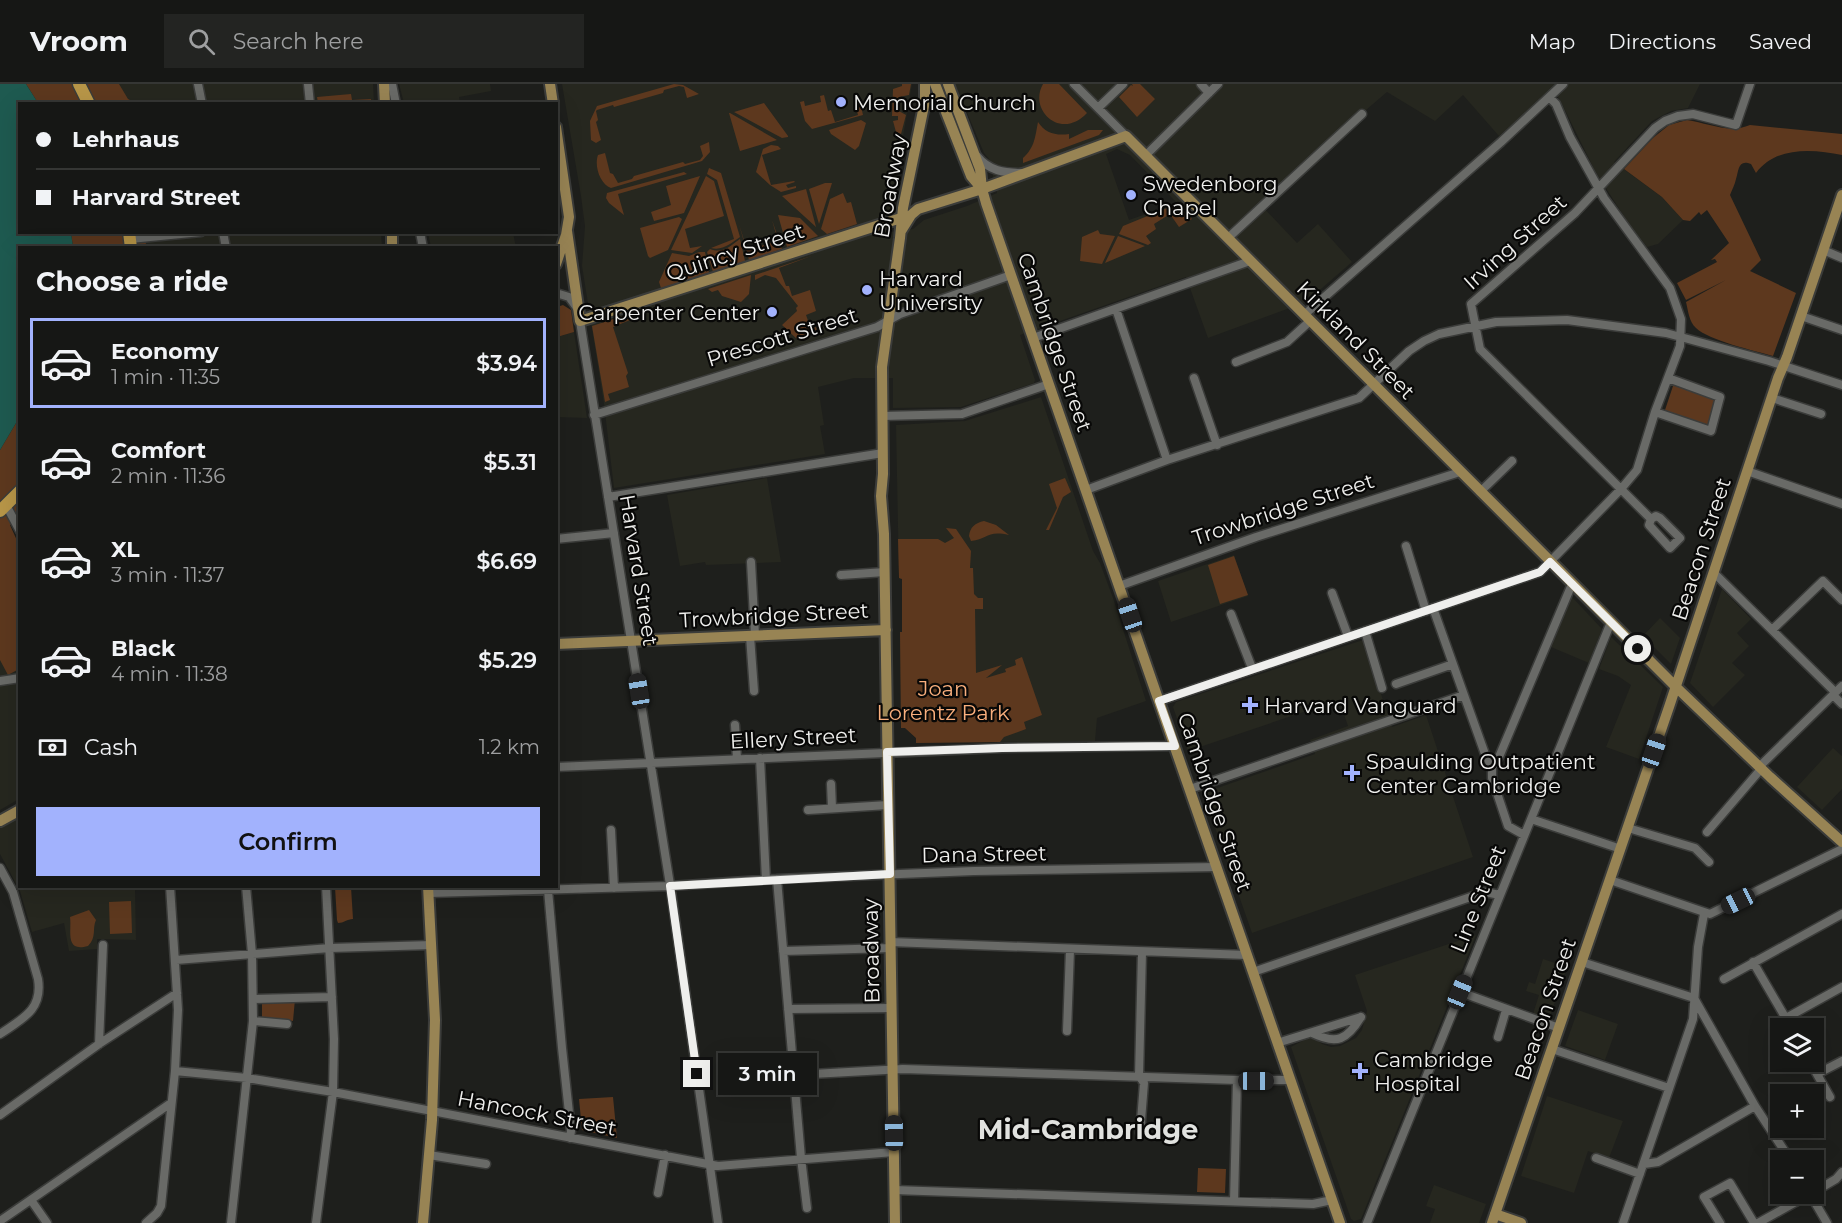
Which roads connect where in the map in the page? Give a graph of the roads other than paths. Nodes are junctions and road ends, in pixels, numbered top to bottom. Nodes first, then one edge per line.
1 (79, 84) edge
2 (198, 84) edge
3 (308, 84) edge
4 (384, 84) edge
5 (392, 84) edge
6 (550, 84) edge
7 (925, 84) edge
8 (935, 84) edge
9 (948, 84) edge
10 (1074, 84) edge
11 (1123, 84) edge
12 (1201, 84) edge
13 (1218, 84) edge
14 (1563, 84) edge
15 (1750, 84) edge
16 (1209, 93) junction
17 (1550, 98) junction
18 (88, 102) edge
19 (202, 102) edge
20 (310, 102) edge
21 (386, 102) edge
22 (396, 102) edge
23 (553, 102) edge
24 (1098, 108) junction
25 (1362, 114) dead end
26 (1126, 136) junction
27 (971, 147) junction
28 (558, 152) edge
29 (1145, 156) junction
30 (1028, 172) junction
31 (982, 189) junction
32 (1599, 189) junction
33 (561, 190) edge
34 (1842, 195) edge
35 (901, 218) junction
36 (567, 231) junction
37 (901, 231) junction
38 (183, 234) edge
39 (1228, 238) junction
40 (130, 240) edge
41 (1823, 250) junction
42 (558, 258) edge
43 (1842, 258) edge
44 (1250, 261) junction
45 (1011, 275) junction
46 (558, 294) edge
47 (1116, 309) junction
48 (1801, 316) junction
49 (580, 318) junction
50 (1307, 318) junction
51 (888, 320) junction
52 (1475, 327) junction
53 (1842, 330) edge
54 (1680, 336) junction
55 (1033, 338) junction
56 (1236, 362) dead end
57 (1783, 366) junction
58 (1194, 378) dead end
59 (1668, 378) junction
60 (1049, 384) junction
61 (1842, 385) edge
62 (1374, 386) junction
63 (1772, 398) junction
64 (1655, 412) junction
65 (1821, 414) dead end
66 (594, 415) junction
67 (882, 416) junction
68 (1216, 445) junction
69 (883, 453) junction
70 (1167, 460) junction
71 (1512, 461) dead end
72 (1747, 471) junction
73 (1460, 472) junction
74 (1621, 489) junction
75 (1086, 490) junction
76 (1480, 492) junction
77 (18, 493) edge
78 (608, 497) junction
79 (1842, 504) edge
80 (3, 508) edge
81 (1651, 519) dead end
82 (18, 528) edge
83 (614, 534) junction
84 (558, 539) edge
85 (1406, 546) dead end
86 (751, 562) dead end
87 (1550, 562) junction
88 (885, 572) junction
89 (1714, 573) junction
90 (841, 575) dead end
91 (1572, 584) junction
92 (1119, 586) junction
93 (1332, 593) dead end
94 (1842, 600) edge
95 (1430, 610) junction
96 (1231, 614) dead end
97 (1611, 622) junction
98 (885, 630) junction
99 (1772, 630) junction
100 (1365, 631) junction
101 (753, 636) junction
102 (1348, 636) junction
103 (630, 641) junction
104 (558, 644) edge
105 (1453, 664) junction
106 (1252, 668) junction
107 (18, 678) edge
108 (0, 681) edge
109 (1396, 684) dead end
110 (1676, 687) junction
111 (1382, 688) dead end
112 (754, 691) dead end
113 (1837, 691) edge
114 (1464, 695) junction
115 (1159, 701) junction
116 (1842, 704) edge
117 (735, 725) dead end
118 (1175, 746) junction
119 (887, 752) junction
120 (760, 758) junction
121 (737, 759) junction
122 (651, 763) junction
123 (1491, 766) junction
124 (558, 767) edge
125 (1760, 768) junction
126 (831, 784) dead end
127 (1190, 789) junction
128 (888, 805) junction
129 (832, 808) junction
130 (808, 810) dead end
131 (18, 811) edge
132 (1531, 819) junction
133 (0, 820) edge
134 (1628, 828) junction
135 (611, 830) dead end
136 (1707, 832) dead end
137 (1524, 835) junction
138 (1842, 842) edge
139 (1621, 849) junction
140 (1842, 849) edge
141 (1709, 862) dead end
142 (1216, 867) junction
143 (0, 868) edge
144 (890, 874) junction
145 (777, 879) junction
146 (766, 880) junction
147 (1610, 880) junction
148 (4, 884) edge
149 (670, 886) junction
150 (170, 888) edge
151 (246, 888) edge
152 (327, 888) edge
153 (614, 888) junction
154 (428, 890) edge
155 (548, 890) junction
156 (1500, 895) junction
157 (1704, 914) junction
158 (1842, 915) edge
159 (103, 945) dead end
160 (432, 945) junction
161 (890, 945) junction
162 (330, 948) junction
163 (1070, 950) junction
164 (783, 951) junction
165 (1142, 952) junction
166 (252, 954) junction
167 (1247, 955) junction
168 (176, 960) junction
169 (1582, 962) junction
170 (1753, 962) junction
171 (1253, 972) junction
172 (1724, 979) dead end
173 (1842, 987) edge
174 (1460, 992) junction
175 (177, 993) junction
176 (332, 998) junction
177 (1694, 998) junction
178 (254, 999) junction
179 (892, 1008) junction
180 (788, 1009) junction
181 (1506, 1010) junction
182 (1786, 1018) joint
183 (253, 1021) junction
184 (286, 1024) dead end
185 (1559, 1028) junction
186 (1068, 1031) dead end
187 (1312, 1033) junction
188 (0, 1034) edge
189 (1498, 1037) dead end
190 (1277, 1043) junction
191 (99, 1044) junction
192 (1552, 1049) junction
193 (1842, 1061) edge
194 (892, 1069) junction
195 (175, 1071) junction
196 (1817, 1074) joint
197 (794, 1075) junction
198 (1139, 1076) junction
199 (248, 1078) junction
200 (1237, 1080) junction
201 (1290, 1080) junction
202 (1669, 1088) junction
203 (333, 1092) junction
204 (1830, 1097) dead end
205 (171, 1102) junction
206 (1755, 1106) junction
207 (432, 1110) junction
208 (0, 1115) edge
209 (1140, 1133) dead end
210 (570, 1138) junction
211 (1784, 1150) edge
212 (894, 1152) junction
213 (429, 1155) junction
214 (665, 1155) junction
215 (801, 1158) junction
216 (1596, 1158) dead end
217 (486, 1164) dead end
218 (710, 1164) junction
219 (1644, 1164) junction
220 (1842, 1172) edge
221 (1640, 1174) junction
222 (1824, 1186) edge
223 (894, 1190) junction
224 (658, 1194) dead end
225 (31, 1200) junction
226 (1332, 1200) junction
227 (1234, 1201) junction
228 (1791, 1204) edge
229 (1817, 1204) edge
230 (807, 1208) dead end
231 (1494, 1219) edge
232 (0, 1221) edge
233 (48, 1223) edge
234 (146, 1223) edge
235 (231, 1223) edge
236 (316, 1223) edge
237 (423, 1223) edge
238 (718, 1223) edge
239 (895, 1223) edge
240 (1340, 1223) edge
241 (1367, 1223) edge
242 (1521, 1223) edge
243 (1623, 1223) edge
244 (1720, 1223) edge
245 (1756, 1223) edge
246 (1827, 1223) edge

1 - 18 highway
2 - 19 street
3 - 20 street
4 - 21 main road
5 - 22 street
6 - 23 main road
7 - 35 main road, Broadway
8 - 31 main road, Cambridge Street
9 - 27 main road, Cambridge Street
10 - 24 street, Kirkland Street
11 - 24 street
12 - 16 street
13 - 16 street
14 - 17 street
15 - 32 street, Irving Street
16 - 29 street
17 - 32 street
17 - 50 street
24 - 26 street, Kirkland Street
25 - 39 street
26 - 29 main road, Kirkland Street
26 - 30 main road
27 - 30 street
27 - 31 main road, Cambridge Street
28 - 33 main road
29 - 39 main road, Kirkland Street
30 - 31 main road
31 - 37 main road
31 - 45 main road, Cambridge Street
32 - 52 street, Irving Street
32 - 54 street
33 - 36 main road
34 - 41 main road, Beacon Street
35 - 37 main road, Broadway
35 - 49 main road, Quincy Street
36 - 42 main road
36 - 49 main road, Harvard Street
37 - 51 main road, Broadway
38 - 40 street
39 - 44 main road, Kirkland Street
41 - 43 street
41 - 48 main road, Beacon Street
44 - 47 street
44 - 50 main road, Kirkland Street
45 - 51 street, Prescott Street
45 - 55 main road, Cambridge Street
46 - 49 street
47 - 55 street
47 - 70 street
48 - 53 street
48 - 57 main road, Beacon Street
49 - 66 street, Harvard Street
50 - 56 street
50 - 62 main road, Kirkland Street
51 - 66 street, Prescott Street
51 - 67 main road, Broadway
52 - 54 street
52 - 62 street
52 - 74 street
54 - 57 street
54 - 59 street
55 - 60 main road, Cambridge Street
57 - 61 street
57 - 63 main road, Beacon Street
58 - 68 street
59 - 64 street
59 - 64 street
60 - 67 street
60 - 75 main road, Cambridge Street
62 - 68 street
62 - 73 main road, Kirkland Street
63 - 65 street
63 - 72 main road, Beacon Street
64 - 74 street
66 - 78 street, Harvard Street
67 - 69 main road, Broadway
68 - 70 street
69 - 78 street
69 - 88 main road, Broadway
70 - 75 street
71 - 76 street
72 - 79 street
72 - 89 main road, Beacon Street
73 - 76 main road, Kirkland Street
73 - 92 street, Trowbridge Street
74 - 81 street
74 - 87 street
75 - 92 main road, Cambridge Street
76 - 87 main road, Kirkland Street
77 - 80 highway
78 - 83 street, Harvard Street
80 - 82 street
83 - 84 street
83 - 103 street, Harvard Street
85 - 95 street
86 - 101 street
87 - 91 main road, Kirkland Street
87 - 95 street
88 - 90 street
88 - 98 main road, Broadway
89 - 99 street
89 - 110 main road, Beacon Street
91 - 97 main road, Kirkland Street
91 - 123 street
92 - 115 main road, Cambridge Street
93 - 102 street
94 - 99 street
95 - 100 street
95 - 105 street
96 - 106 street
97 - 110 main road, Kirkland Street
97 - 132 street, Line Street
98 - 101 main road, Trowbridge Street
98 - 119 main road, Broadway
99 - 113 street
100 - 102 street
100 - 111 street
101 - 103 main road, Trowbridge Street
101 - 112 street
102 - 106 street
103 - 104 main road, Trowbridge Street
103 - 122 street, Harvard Street
105 - 109 street
105 - 114 street
106 - 115 street
107 - 108 street
110 - 125 main road, Kirkland Street
110 - 134 main road, Beacon Street
113 - 116 street
113 - 125 street
114 - 123 street
114 - 127 street
115 - 118 main road, Cambridge Street
117 - 121 street
118 - 119 street, Ellery Street
118 - 127 main road, Cambridge Street
119 - 120 street, Ellery Street
119 - 128 main road, Broadway
120 - 121 street, Ellery Street
120 - 146 street
121 - 122 street, Ellery Street
122 - 124 street, Ellery Street
122 - 149 street, Harvard Street
123 - 137 street
125 - 136 street
125 - 138 main road, Kirkland Street
126 - 129 street
127 - 142 main road, Cambridge Street
128 - 129 street
128 - 144 main road, Broadway
129 - 130 street
131 - 133 main road
132 - 137 street, Line Street
132 - 139 street
134 - 139 main road, Beacon Street
134 - 141 street
135 - 153 street
137 - 156 street, Line Street
139 - 147 main road, Beacon Street
140 - 157 street
142 - 144 street, Dana Street
142 - 167 main road, Cambridge Street
143 - 148 street
144 - 145 street, Dana Street
144 - 161 main road, Broadway
145 - 146 street, Dana Street
145 - 164 street
146 - 149 street, Dana Street
147 - 157 street
147 - 169 main road, Beacon Street
148 - 188 street
149 - 153 street, Dana Street
149 - 218 street, Harvard Street
150 - 168 street
151 - 166 street
152 - 162 street
153 - 155 street, Dana Street
154 - 155 street, Dana Street
154 - 160 main road
155 - 210 street
156 - 171 street
156 - 174 street, Line Street
157 - 177 street
158 - 170 street
159 - 191 street
160 - 162 street
160 - 207 main road
161 - 163 street
161 - 164 street
161 - 179 main road, Broadway
162 - 166 street
162 - 176 street
163 - 165 street
163 - 186 street
164 - 180 street
165 - 167 street
165 - 198 street
166 - 168 street
166 - 178 street
167 - 171 main road, Cambridge Street
168 - 175 street
169 - 177 street
169 - 185 main road, Beacon Street
170 - 172 street
170 - 182 street
171 - 190 main road, Cambridge Street
173 - 182 street
174 - 181 street
174 - 241 street, Line Street
175 - 191 street
175 - 195 street
176 - 178 street
176 - 203 street
177 - 202 street
177 - 206 street
178 - 183 street
179 - 180 street
179 - 194 main road, Broadway
180 - 197 street
181 - 185 street
181 - 189 street
183 - 184 street
183 - 199 street
185 - 192 main road, Beacon Street
187 - 187 street
187 - 190 street
190 - 201 main road, Cambridge Street
191 - 208 street
192 - 202 street
192 - 231 main road, Beacon Street
193 - 196 street
194 - 197 street
194 - 198 street
194 - 212 main road, Broadway
195 - 199 street, Hancock Street
195 - 205 street
196 - 204 street
197 - 215 street
198 - 200 street
198 - 209 street
199 - 203 street, Hancock Street
199 - 235 street
200 - 201 street
200 - 227 street
201 - 226 main road, Cambridge Street
202 - 219 street
203 - 207 street, Hancock Street
203 - 236 street
205 - 225 street
205 - 234 street
206 - 211 street
206 - 219 street
207 - 210 street, Hancock Street
207 - 213 main road
210 - 214 street, Hancock Street
212 - 215 street, Hancock Street
212 - 223 main road, Broadway
213 - 217 street
213 - 237 main road
214 - 218 street, Hancock Street
214 - 224 street
215 - 218 street, Hancock Street
215 - 230 street
216 - 221 street
218 - 238 street, Harvard Street
219 - 221 street
220 - 222 street
221 - 243 street
223 - 227 street
223 - 239 main road, Broadway
225 - 232 street
225 - 233 street
226 - 227 street
226 - 240 main road, Cambridge Street
228 - 245 street
229 - 246 street
231 - 242 main road
244 - 245 street

